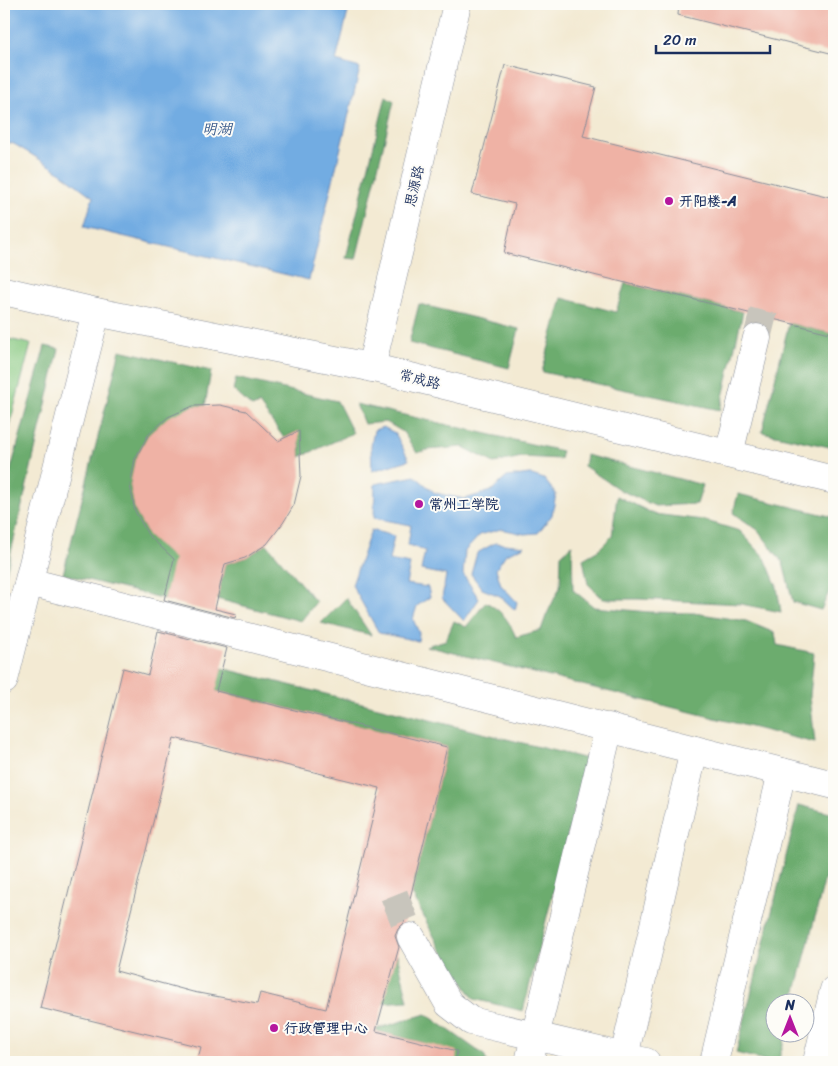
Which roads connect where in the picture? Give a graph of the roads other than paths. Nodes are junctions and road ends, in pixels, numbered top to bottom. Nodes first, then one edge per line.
1 (457, 4) edge
2 (4, 291) edge
3 (96, 312) junction
4 (756, 338) tunnel mouth
5 (371, 368) junction
6 (729, 454) junction
7 (834, 480) edge
8 (29, 582) junction
9 (4, 680) edge
10 (609, 728) junction
11 (694, 750) junction
12 (782, 772) junction
13 (834, 785) edge
14 (411, 937) tunnel mouth
15 (834, 990) edge
16 (532, 1050) edge
17 (635, 1059) edge
18 (714, 1062) edge
19 (817, 1062) edge

1 - 5 lane, 思源路
2 - 3 lane, 常成路
3 - 5 lane, 常成路
3 - 8 lane
4 - 6 lane
5 - 6 lane, 常成路
6 - 7 lane, 常成路
8 - 9 lane
8 - 10 lane
10 - 11 lane
10 - 16 lane
11 - 12 lane
11 - 17 lane
12 - 13 lane
12 - 18 lane
14 - 16 lane
15 - 19 lane
16 - 17 lane

